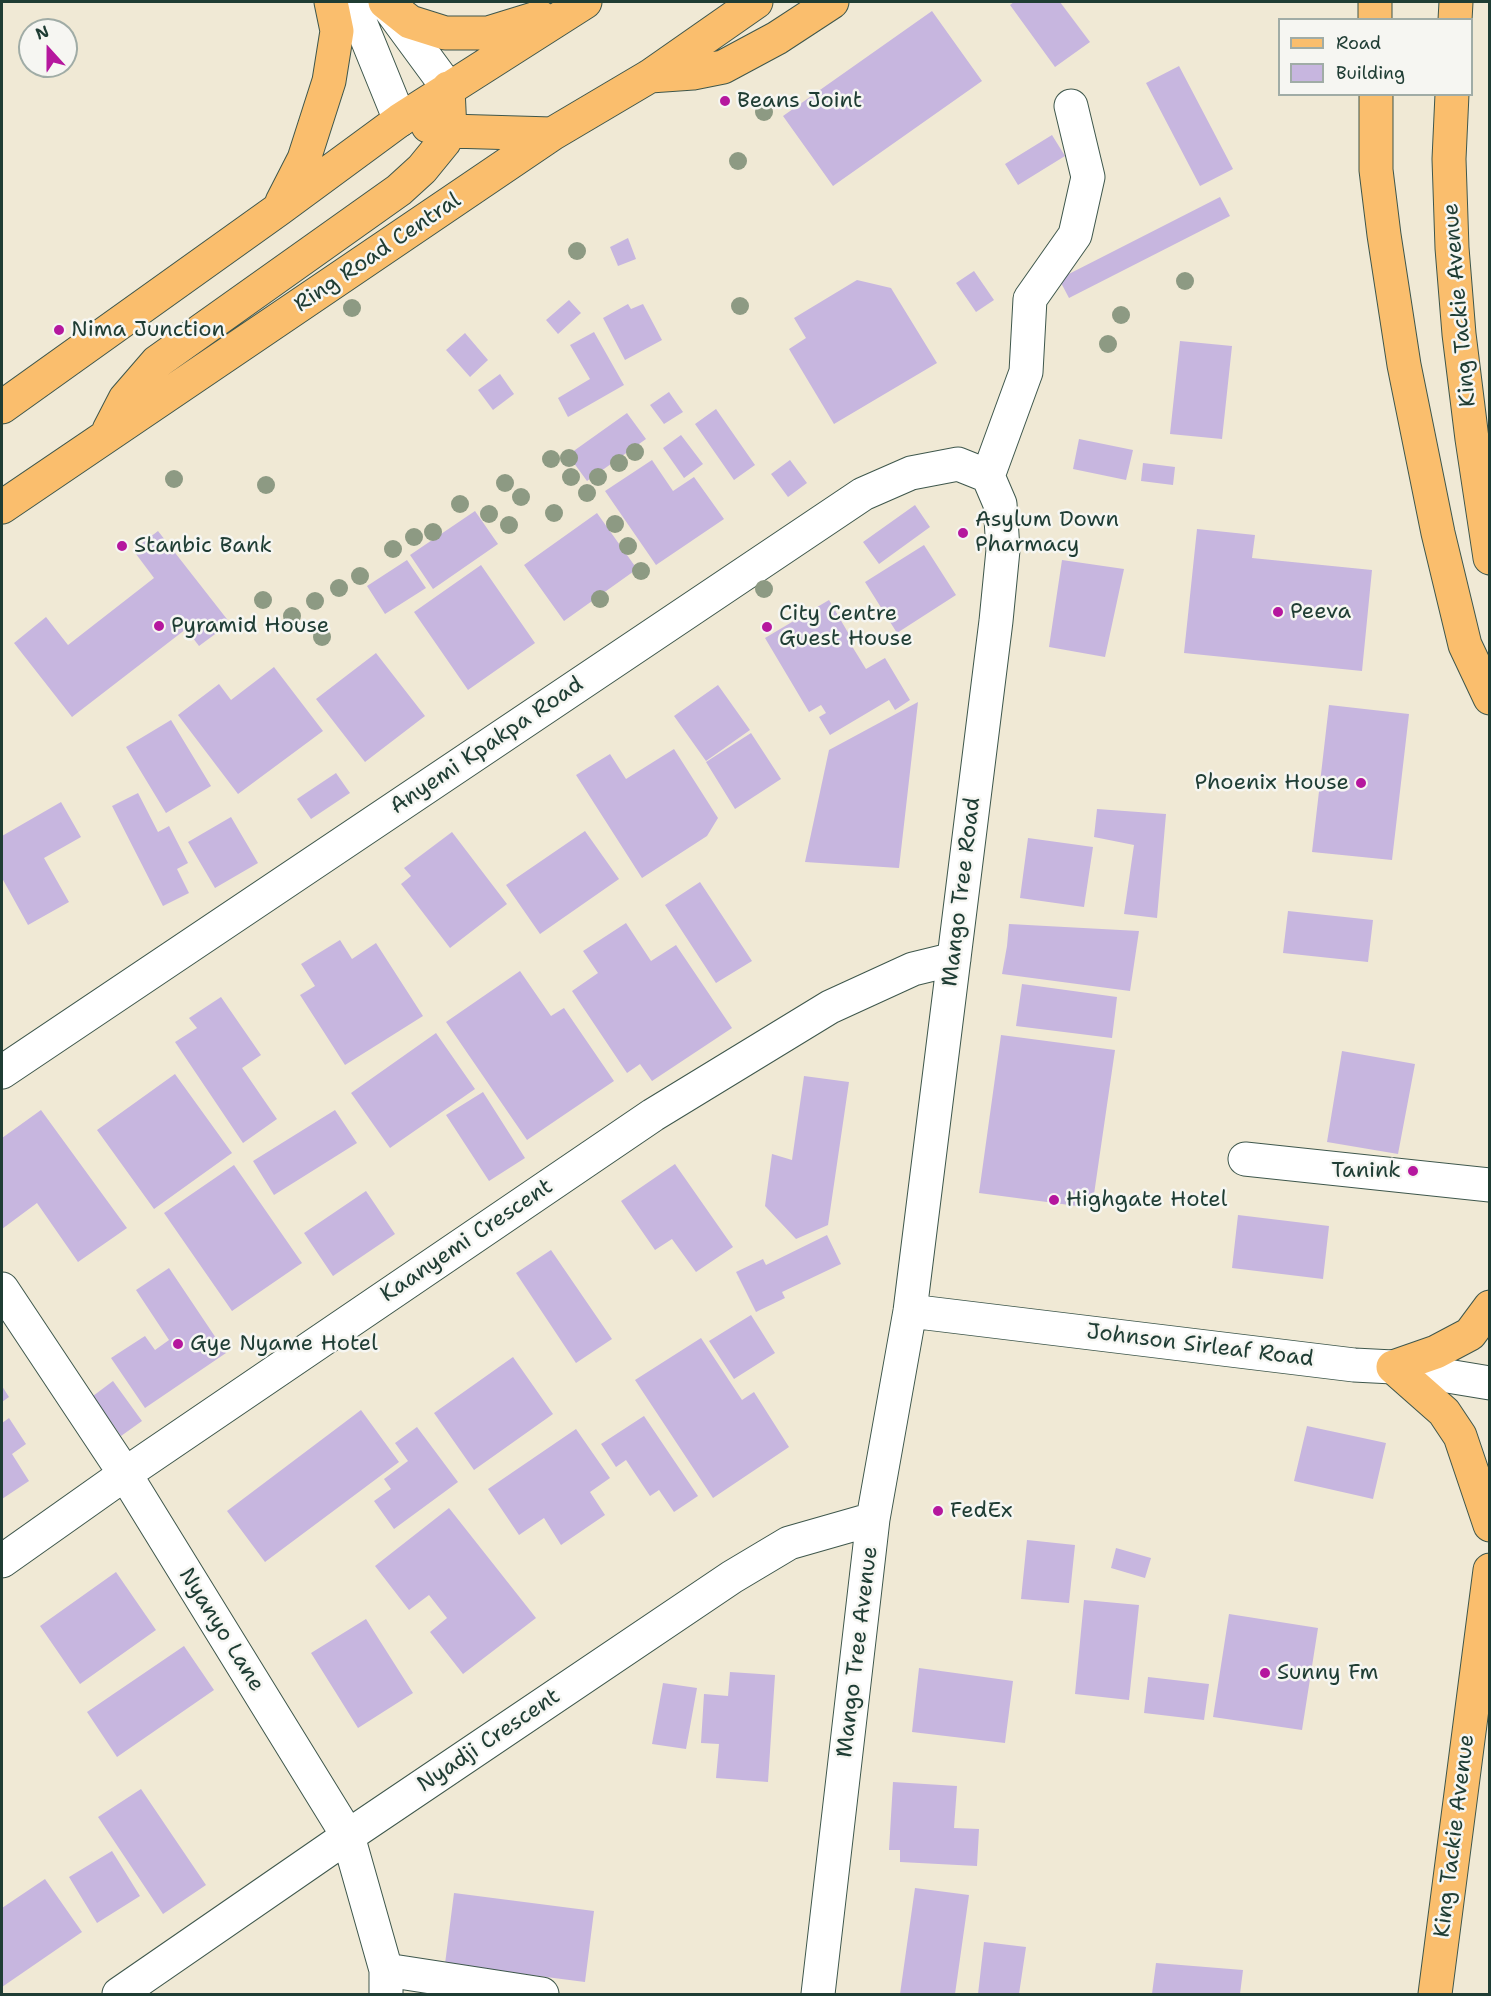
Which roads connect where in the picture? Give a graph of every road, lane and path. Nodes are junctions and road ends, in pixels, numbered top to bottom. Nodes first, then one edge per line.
1 (332, 2) edge
2 (352, 2) edge
3 (385, 2) edge
4 (756, 2) edge
5 (832, 2) edge
6 (1375, 2) edge
7 (1456, 2) edge
8 (582, 4) edge
9 (1375, 18) edge
10 (1455, 18) edge
11 (650, 75) junction
12 (448, 88) junction
13 (1376, 96) edge
14 (1452, 96) edge
15 (1071, 106) dead end
16 (400, 120) junction
17 (450, 131) junction
18 (552, 134) junction
19 (279, 209) junction
20 (2, 407) edge
21 (105, 437) junction
22 (988, 476) junction
23 (2, 507) edge
24 (1490, 558) edge
25 (1490, 698) edge
26 (954, 959) junction
27 (2, 1072) edge
28 (1245, 1159) dead end
29 (1490, 1185) edge
30 (2, 1289) edge
31 (1490, 1307) edge
32 (910, 1311) junction
33 (1393, 1367) junction
34 (1490, 1383) edge
35 (125, 1474) junction
36 (873, 1519) junction
37 (1490, 1525) edge
38 (2, 1561) edge
39 (1490, 1570) edge
40 (348, 1836) junction
41 (386, 1982) edge
42 (119, 1995) edge
43 (542, 1995) edge
44 (818, 1995) edge
45 (1435, 1995) edge

1 - 19 main road
2 - 16 street
3 - 8 main road
3 - 12 street
4 - 11 main road, Ring Road Central
5 - 11 main road
6 - 9 main road
7 - 10 main road
8 - 12 main road
11 - 18 main road, Ring Road Central
12 - 16 main road
12 - 17 main road
13 - 25 main road
14 - 24 main road, King Tackie Avenue
15 - 22 street
16 - 17 main road
16 - 19 main road
17 - 18 main road
17 - 21 main road
18 - 21 main road, Ring Road Central
19 - 20 main road
21 - 23 main road, Ring Road Central
22 - 26 street, Mango Tree Road
22 - 27 street, Anyemi Kpakpa Road
26 - 32 street, Mango Tree Road
26 - 35 street, Kaanyemi Crescent
28 - 29 street
30 - 35 street, Nyanyo Lane
31 - 33 main road
32 - 33 street, Johnson Sirleaf Road
32 - 36 street, Mango Tree Avenue
33 - 34 street, Johnson Sirleaf Road
33 - 37 main road
35 - 38 street, Kaanyemi Crescent
35 - 40 street, Nyanyo Lane
36 - 40 street, Nyadji Crescent
36 - 44 street, Mango Tree Avenue
39 - 45 main road, King Tackie Avenue
40 - 41 street, Nyanyo Lane
40 - 42 street, Nyadji Crescent
41 - 43 street

